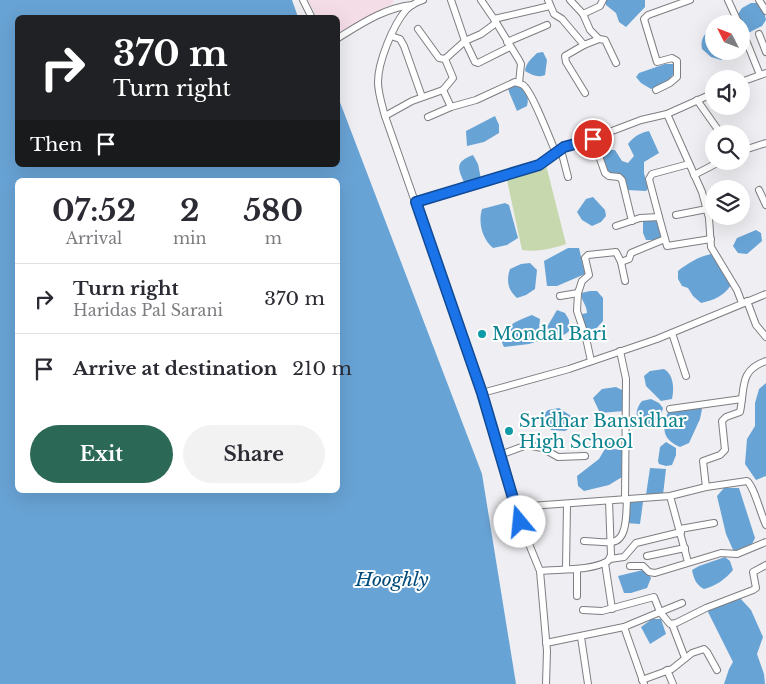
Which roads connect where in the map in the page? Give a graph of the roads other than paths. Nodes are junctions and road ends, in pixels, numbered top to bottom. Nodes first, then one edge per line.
1 (304, 0) edge
2 (423, 0) edge
3 (450, 0) edge
4 (481, 0) edge
5 (570, 0) edge
6 (603, 0) edge
7 (690, 0) edge
8 (737, 0) edge
9 (759, 0) edge
10 (729, 1) edge
11 (549, 3) edge
12 (412, 5) junction
13 (766, 11) edge
14 (583, 14) junction
15 (311, 15) edge
16 (735, 15) edge
17 (495, 20) junction
18 (547, 25) dead end
19 (418, 29) dead end
20 (759, 34) dead end
21 (391, 36) junction
22 (340, 37) edge
23 (599, 39) junction
24 (465, 41) junction
25 (508, 44) junction
26 (584, 45) junction
27 (750, 47) edge
28 (766, 52) edge
29 (445, 59) junction
30 (616, 63) dead end
31 (763, 74) edge
32 (750, 79) edge
33 (519, 83) junction
34 (443, 90) junction
35 (656, 90) dead end
36 (585, 93) dead end
37 (705, 96) edge
38 (422, 97) junction
39 (697, 100) junction
40 (450, 107) junction
41 (667, 114) junction
42 (385, 116) junction
43 (428, 117) dead end
44 (715, 125) edge
45 (593, 139) junction
46 (766, 143) edge
47 (750, 148) edge
48 (558, 151) junction
49 (689, 164) junction
50 (705, 169) edge
51 (694, 175) junction
52 (568, 177) dead end
53 (759, 190) dead end
54 (416, 202) junction
55 (705, 205) edge
56 (766, 205) edge
57 (705, 209) edge
58 (676, 215) dead end
59 (659, 217) junction
60 (632, 221) junction
61 (709, 225) edge
62 (616, 226) dead end
63 (665, 239) junction
64 (711, 239) junction
65 (621, 262) junction
66 (625, 281) dead end
67 (578, 293) junction
68 (766, 294) edge
69 (560, 296) dead end
70 (745, 302) junction
71 (672, 333) junction
72 (766, 337) edge
73 (620, 351) junction
74 (591, 361) junction
75 (766, 361) edge
76 (686, 376) dead end
77 (482, 393) junction
78 (742, 399) junction
79 (670, 409) dead end
80 (500, 455) junction
81 (585, 456) dead end
82 (706, 487) junction
83 (670, 496) junction
84 (626, 500) junction
85 (609, 501) junction
86 (567, 504) junction
87 (516, 507) junction
88 (714, 523) dead end
89 (766, 525) edge
90 (680, 531) junction
91 (584, 541) dead end
92 (610, 542) junction
93 (766, 542) edge
94 (685, 548) junction
95 (647, 556) dead end
96 (608, 561) junction
97 (688, 562) junction
98 (766, 565) edge
99 (630, 566) dead end
100 (566, 569) junction
101 (577, 569) junction
102 (540, 571) junction
103 (577, 596) dead end
104 (682, 603) dead end
105 (612, 609) junction
106 (583, 610) dead end
107 (660, 612) junction
108 (672, 624) junction
109 (624, 626) junction
110 (581, 637) junction
111 (546, 643) junction
112 (685, 658) junction
113 (667, 670) junction
114 (717, 670) dead end
115 (643, 682) edge
116 (546, 684) edge
117 (588, 684) edge
118 (672, 684) edge

1 - 15 street
2 - 12 street
3 - 24 street
4 - 17 street
5 - 14 street
6 - 14 street
7 - 35 street
8 - 10 street
9 - 13 street
10 - 16 street
11 - 17 street
11 - 26 street
12 - 21 street
12 - 22 street
14 - 23 street
17 - 24 street
17 - 25 street
18 - 25 street
19 - 29 street
20 - 28 street
21 - 38 street
21 - 42 street
23 - 26 street
23 - 30 street
24 - 25 street
24 - 29 street
25 - 33 street
26 - 36 street
27 - 31 street
29 - 34 street
31 - 32 street
33 - 40 street
33 - 48 street
34 - 38 street
34 - 40 street
37 - 39 street
38 - 42 street
39 - 41 street
39 - 44 street
40 - 43 street
41 - 45 street
41 - 49 street
42 - 54 street
45 - 48 street
45 - 60 street
46 - 47 street
48 - 52 street
48 - 54 street
49 - 51 street
49 - 59 street
50 - 51 street
51 - 55 street
53 - 56 street
54 - 77 street
57 - 58 street
59 - 60 street
59 - 63 street
60 - 62 street
61 - 64 street
63 - 64 street
63 - 65 street
64 - 70 street
65 - 66 street
65 - 67 street
67 - 69 street
67 - 74 street
68 - 70 street
70 - 71 street
70 - 72 street
71 - 73 street
71 - 76 street
73 - 74 street
73 - 84 street
74 - 77 street
75 - 78 street
77 - 80 street
78 - 79 street
78 - 82 street
80 - 81 street
80 - 87 street
82 - 83 street
82 - 89 street
83 - 84 street
83 - 90 street
84 - 85 street
84 - 92 street
85 - 86 street
85 - 92 street
86 - 87 street
86 - 100 street
87 - 102 street
88 - 90 street
90 - 94 street
90 - 96 street
91 - 92 street
92 - 96 street
93 - 97 street
94 - 95 street
94 - 97 street
96 - 101 street
96 - 105 street
97 - 99 street
98 - 108 street
100 - 101 street
100 - 102 street
101 - 103 street
102 - 111 street
104 - 107 street
105 - 106 street
105 - 107 street
107 - 108 street
107 - 109 street
108 - 112 street
109 - 110 street
109 - 115 street
110 - 111 street
110 - 117 street
111 - 116 street
112 - 113 street
112 - 114 street
113 - 115 street
113 - 118 street

